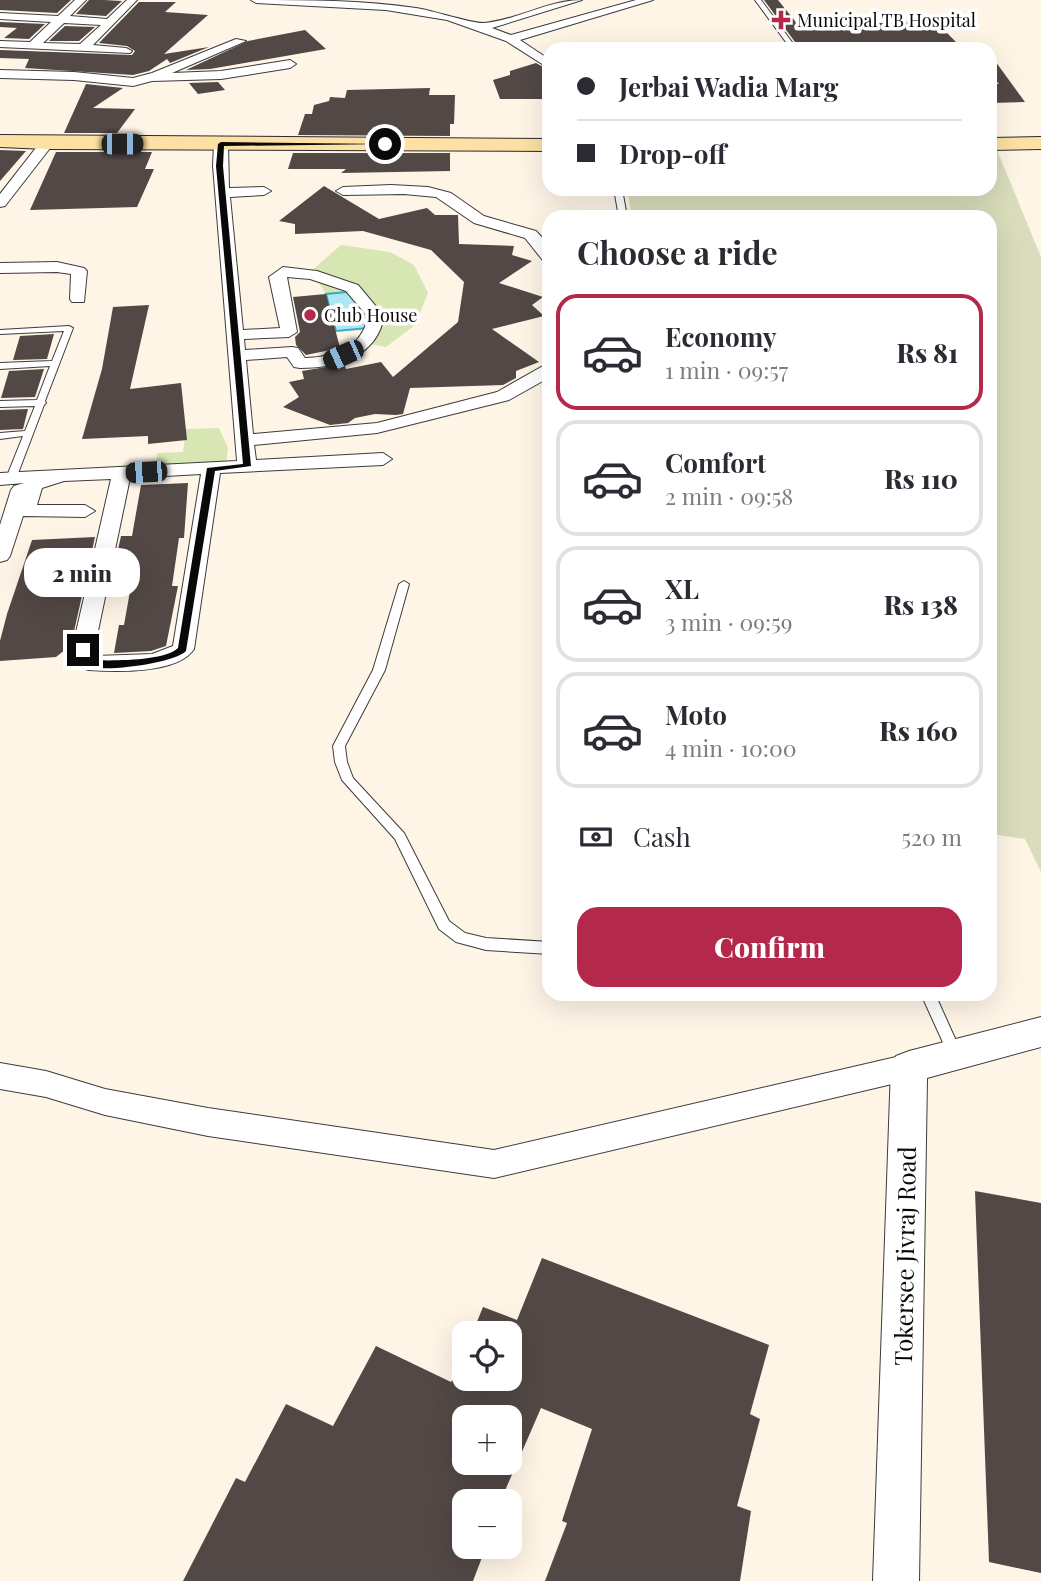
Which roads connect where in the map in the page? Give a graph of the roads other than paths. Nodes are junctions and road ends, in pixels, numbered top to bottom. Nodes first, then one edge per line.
1 (81, 0) edge
2 (256, 0) edge
3 (577, 0) edge
4 (648, 0) edge
5 (758, 0) edge
6 (132, 1) edge
7 (357, 2) edge
8 (11, 13) edge
9 (60, 19) junction
10 (110, 22) junction
11 (0, 27) edge
12 (479, 27) junction
13 (511, 40) junction
14 (240, 41) dead end
15 (788, 42) edge
16 (0, 44) edge
17 (33, 46) junction
18 (83, 48) junction
19 (126, 51) dead end
20 (542, 61) edge
21 (290, 64) dead end
22 (0, 74) edge
23 (151, 77) junction
24 (0, 141) edge
25 (47, 143) junction
26 (1041, 143) edge
27 (221, 144) junction
28 (997, 144) edge
29 (542, 145) edge
30 (264, 191) dead end
31 (343, 191) dead end
32 (222, 193) junction
33 (2, 197) edge
34 (542, 246) edge
35 (0, 268) edge
36 (78, 299) dead end
37 (0, 332) edge
38 (235, 335) junction
39 (237, 356) junction
40 (57, 363) junction
41 (0, 366) edge
42 (542, 374) edge
43 (42, 403) junction
44 (0, 404) edge
45 (30, 433) junction
46 (0, 436) edge
47 (245, 440) junction
48 (383, 459) dead end
49 (247, 466) junction
50 (211, 468) junction
51 (122, 473) junction
52 (22, 477) edge
53 (61, 477) junction
54 (87, 479) dead end
55 (21, 508) junction
56 (85, 511) dead end
57 (0, 556) edge
58 (404, 584) dead end
59 (542, 948) edge
60 (931, 1001) edge
61 (1041, 1032) edge
62 (956, 1055) junction
63 (909, 1067) junction
64 (0, 1076) edge
65 (896, 1581) edge

1 - 9 street
2 - 7 street
3 - 12 street
4 - 13 street
5 - 15 lane
6 - 10 street
7 - 12 street
8 - 9 street
8 - 11 street
9 - 10 street
9 - 17 street
10 - 18 street
12 - 13 street
13 - 20 street
14 - 23 street
16 - 17 street
17 - 18 street
18 - 19 street
21 - 23 street
22 - 23 street
24 - 25 main road
25 - 27 main road
25 - 33 street
26 - 28 main road
27 - 29 main road
27 - 32 street
30 - 32 street
31 - 34 street
32 - 38 street
35 - 36 street
37 - 40 lane
38 - 39 street
38 - 39 street
39 - 47 street
40 - 41 lane
40 - 43 lane
42 - 47 street
43 - 44 lane
43 - 45 lane
45 - 46 lane
45 - 52 lane
47 - 49 street
48 - 49 street
49 - 50 street
50 - 51 street
50 - 51 street
51 - 53 street
52 - 53 street
52 - 55 street
53 - 54 street
55 - 56 street
55 - 57 street
58 - 59 lane
60 - 62 lane
61 - 62 street
62 - 63 street
63 - 64 street
63 - 65 street, Tokersee Jivraj Road

